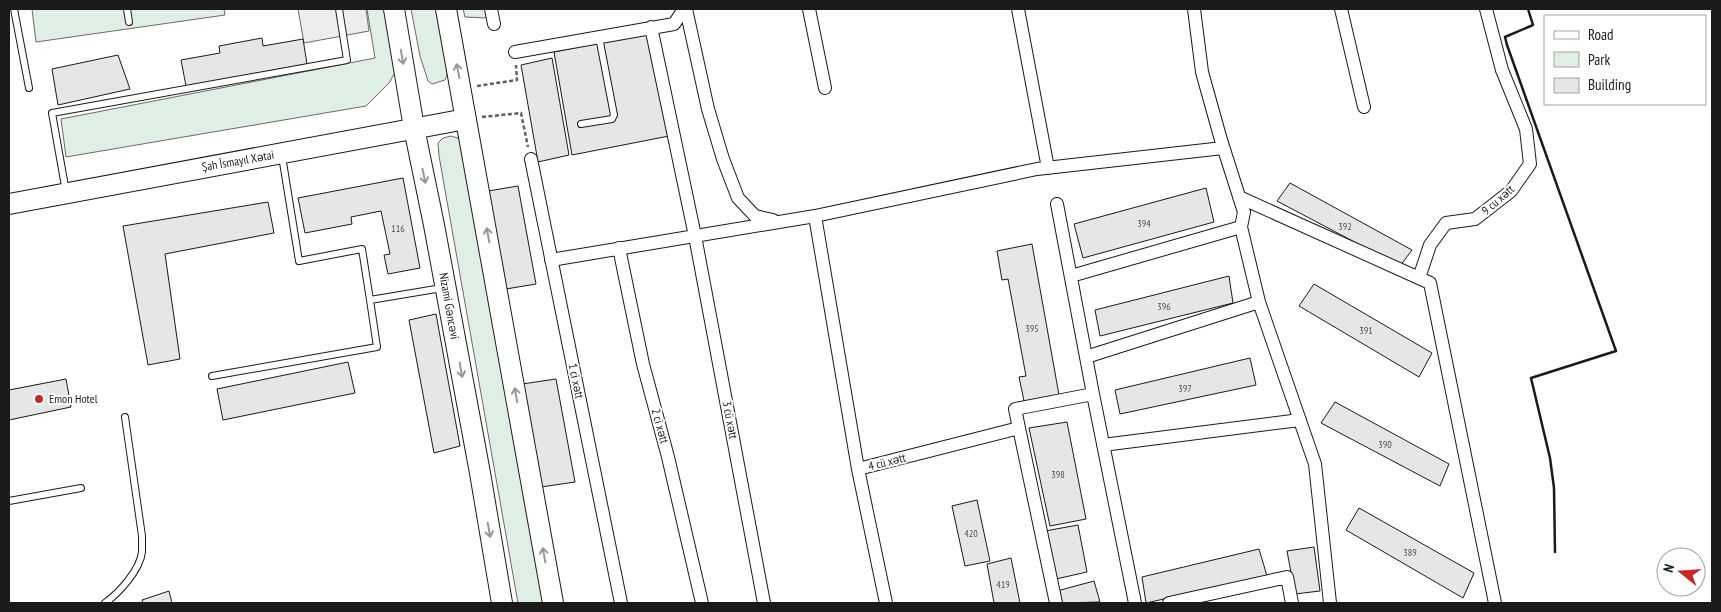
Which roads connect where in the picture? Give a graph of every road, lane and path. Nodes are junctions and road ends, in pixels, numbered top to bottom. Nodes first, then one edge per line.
1 (14, 9) edge
2 (127, 9) edge
3 (339, 9) edge
4 (394, 9) edge
5 (446, 9) edge
6 (491, 9) edge
7 (685, 9) edge
8 (809, 9) edge
9 (1018, 9) edge
10 (1194, 9) edge
11 (1341, 9) edge
12 (1486, 9) edge
13 (129, 22) dead end
14 (494, 24) dead end
15 (651, 27) junction
16 (599, 36) junction
17 (515, 52) joint
18 (29, 88) dead end
19 (461, 88) junction
20 (825, 88) dead end
21 (1364, 107) dead end
22 (466, 119) junction
23 (581, 124) dead end
24 (414, 128) junction
25 (1223, 148) junction
26 (281, 153) junction
27 (531, 159) joint
28 (1048, 168) junction
29 (66, 193) junction
30 (1239, 197) junction
31 (9, 204) edge
32 (1057, 204) dead end
33 (815, 216) junction
34 (778, 222) junction
35 (1241, 227) junction
36 (695, 236) junction
37 (619, 248) junction
38 (552, 260) junction
39 (1071, 276) junction
40 (1419, 278) junction
41 (446, 288) junction
42 (370, 300) junction
43 (1259, 302) junction
44 (1086, 357) junction
45 (212, 376) dead end
46 (1093, 394) junction
47 (125, 417) dead end
48 (1300, 420) junction
49 (1019, 428) junction
50 (1103, 444) junction
51 (858, 469) junction
52 (81, 488) dead end
53 (9, 501) edge
54 (105, 603) edge
55 (502, 603) edge
56 (553, 603) edge
57 (621, 603) edge
58 (702, 603) edge
59 (764, 603) edge
60 (886, 603) edge
61 (1056, 603) edge
62 (1135, 603) edge
63 (1169, 603) edge
64 (1292, 603) edge
65 (1330, 603) edge
66 (1495, 603) edge

1 - 18 lane
2 - 13 lane
3 - 29 lane
4 -> 24 main road, Nizami Gəncəvi
19 -> 5 main road
6 - 14 street
7 - 15 street
7 - 34 street
8 - 20 street
9 - 28 street
10 - 25 street
11 - 21 street
12 - 40 street, 9 cu xətt
15 - 16 street
15 - 36 street, 3 cü xətt
16 - 17 street
16 - 23 lane
17 - 19 path
19 - 22 main road
22 - 24 main road, Şah İsmayıl Xətai
22 - 27 path
56 -> 22 main road
24 - 26 main road, Şah İsmayıl Xətai
24 -> 41 main road, Nizami Gəncəvi
25 - 28 street
25 - 30 street
26 - 29 main road, Şah İsmayıl Xətai
26 - 42 lane
27 - 38 street, 1 ci xətt
28 - 33 street
29 - 31 main road, Şah İsmayıl Xətai
30 - 35 street
30 - 40 street
32 - 39 street
33 - 34 street
33 - 51 street
34 - 36 street
35 - 39 street
35 - 43 street
36 - 37 street
36 - 59 street, 3 cü xətt
37 - 38 street
37 - 58 street, 2 ci xətt
38 - 57 street, 1 ci xətt
39 - 44 street
40 - 66 street
41 - 42 lane
41 -> 55 main road, Nizami Gəncəvi
42 - 45 lane
43 - 44 street
43 - 48 street
44 - 46 street
46 - 49 street
46 - 50 street
47 - 54 lane
48 - 50 street
48 - 65 street
49 - 51 street, 4 cü xətt
49 - 61 street
50 - 62 street
51 - 60 street, 4 cü xətt
52 - 53 lane
63 - 64 street

